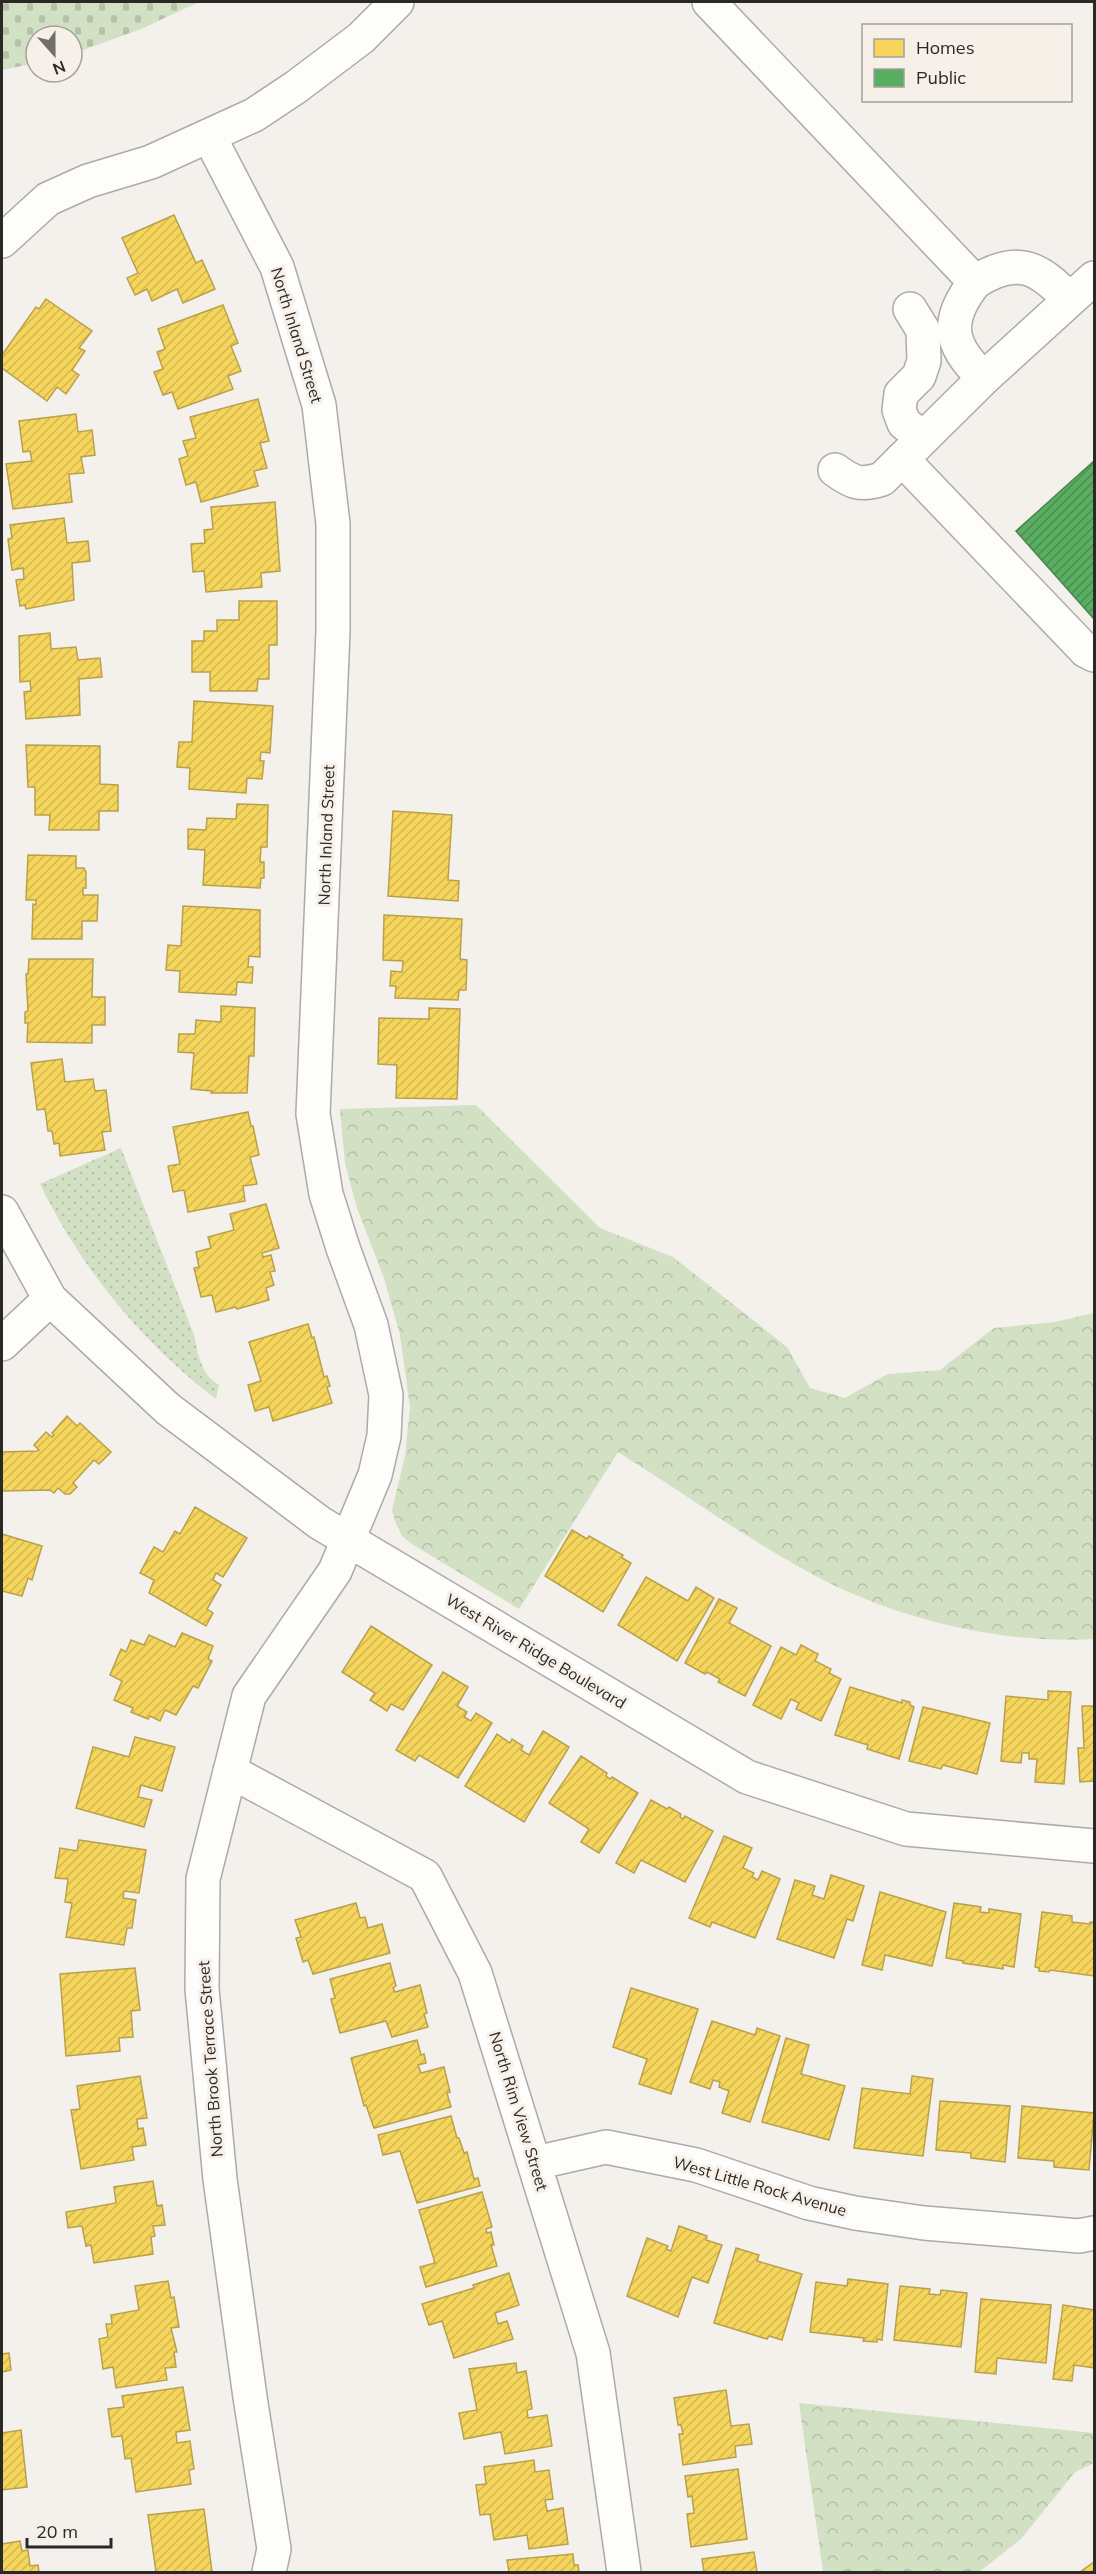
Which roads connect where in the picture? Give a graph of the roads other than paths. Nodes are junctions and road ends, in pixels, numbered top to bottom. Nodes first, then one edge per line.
1 (397, 2) edge
2 (709, 2) edge
3 (209, 136) junction
4 (2, 241) edge
5 (1095, 278) edge
6 (975, 282) junction
7 (1069, 299) junction
8 (910, 309) dead end
9 (984, 378) junction
10 (913, 448) junction
11 (835, 470) dead end
12 (1095, 655) edge
13 (2, 1212) edge
14 (50, 1299) junction
15 (2, 1344) edge
16 (348, 1540) junction
17 (230, 1771) junction
18 (1095, 1846) edge
19 (535, 2163) junction
20 (1095, 2233) edge
21 (269, 2572) edge
22 (624, 2572) edge

1 - 3 street
2 - 6 street
3 - 4 street
3 - 16 street, North Inland Street
5 - 7 street
6 - 7 street
6 - 9 street
7 - 9 street
8 - 10 street
9 - 10 street
10 - 11 street
10 - 12 street
13 - 14 street, West River Ridge Boulevard
14 - 15 street
14 - 16 street, West River Ridge Boulevard
16 - 17 street, North Brook Terrace Street
16 - 18 street, West River Ridge Boulevard
17 - 19 street, North Rim View Street
17 - 21 street, North Brook Terrace Street
19 - 20 street, West Little Rock Avenue
19 - 22 street, North Rim View Street

